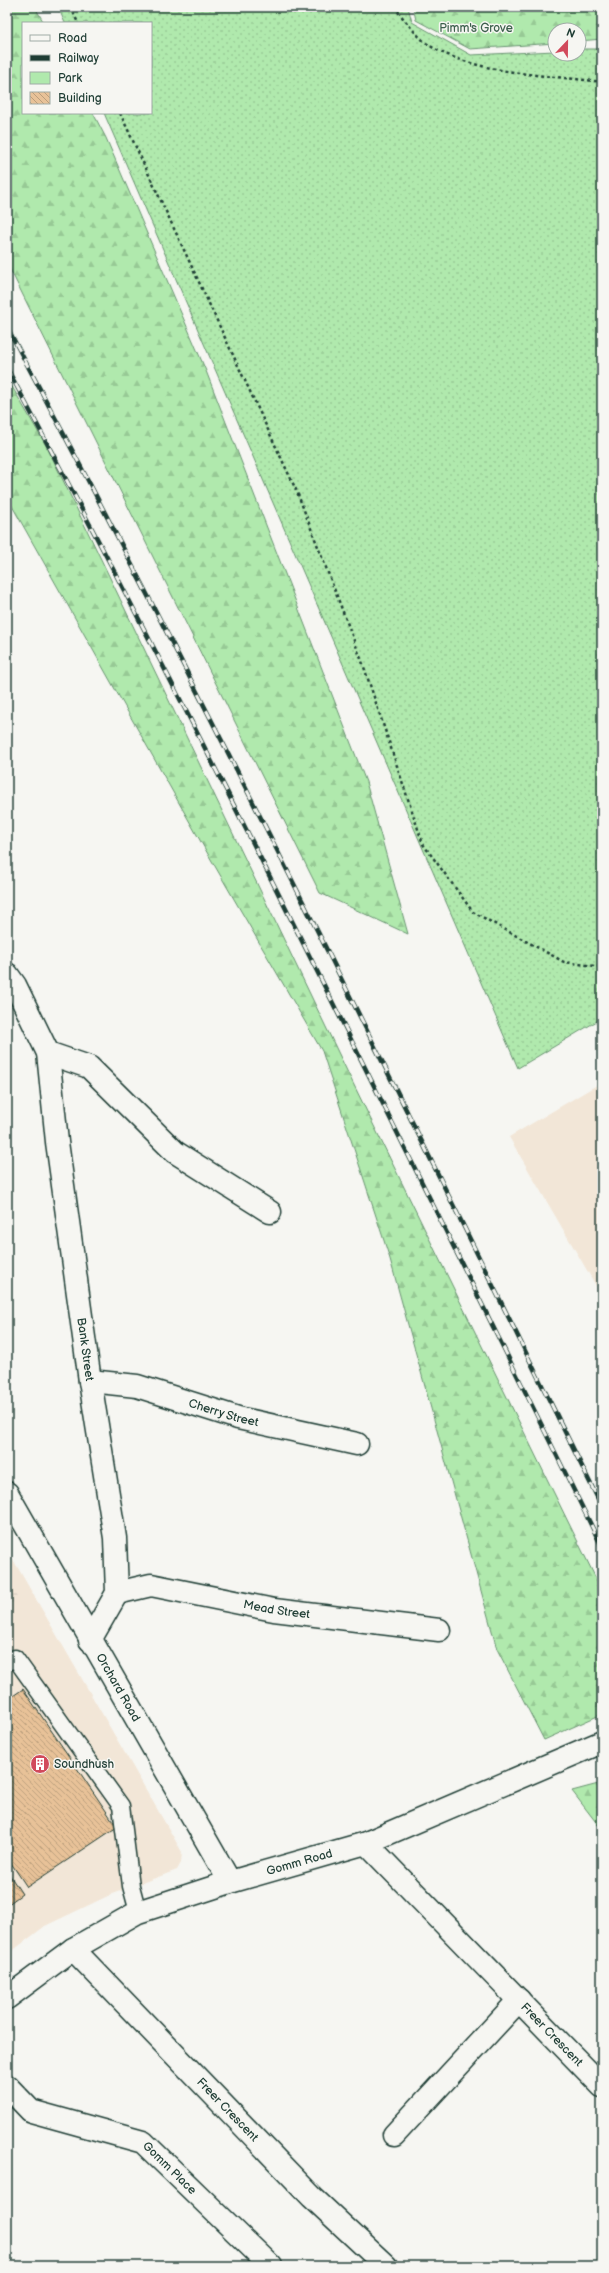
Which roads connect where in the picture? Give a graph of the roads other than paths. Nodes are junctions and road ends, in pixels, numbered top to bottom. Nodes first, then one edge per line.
1 (7, 974) edge
2 (48, 1053) junction
3 (270, 1212) dead end
4 (90, 1381) junction
5 (357, 1444) dead end
6 (7, 1493) edge
7 (117, 1593) junction
8 (439, 1630) dead end
9 (90, 1640) junction
10 (7, 1662) edge
11 (602, 1742) edge
12 (366, 1843) junction
13 (230, 1882) junction
14 (138, 1912) junction
15 (73, 1949) junction
16 (7, 1998) edge
17 (519, 2000) junction
18 (7, 2086) edge
19 (602, 2086) edge
20 (394, 2135) dead end
21 (271, 2266) edge
22 (386, 2266) edge

1 - 2 street, Bank Street
2 - 3 street
2 - 4 street, Bank Street
4 - 5 street, Cherry Street
4 - 7 street, Bank Street
6 - 9 street, Orchard Road
7 - 8 street, Mead Street
7 - 9 street
9 - 13 street, Orchard Road
10 - 14 lane
11 - 12 street, Gomm Road
12 - 13 street, Gomm Road
12 - 17 street, Freer Crescent
13 - 14 street, Gomm Road
14 - 15 street, Gomm Road
15 - 16 street, Gomm Road
15 - 22 street, Freer Crescent
17 - 19 street, Freer Crescent
17 - 20 street, Freer Crescent
18 - 21 street, Gomm Place

